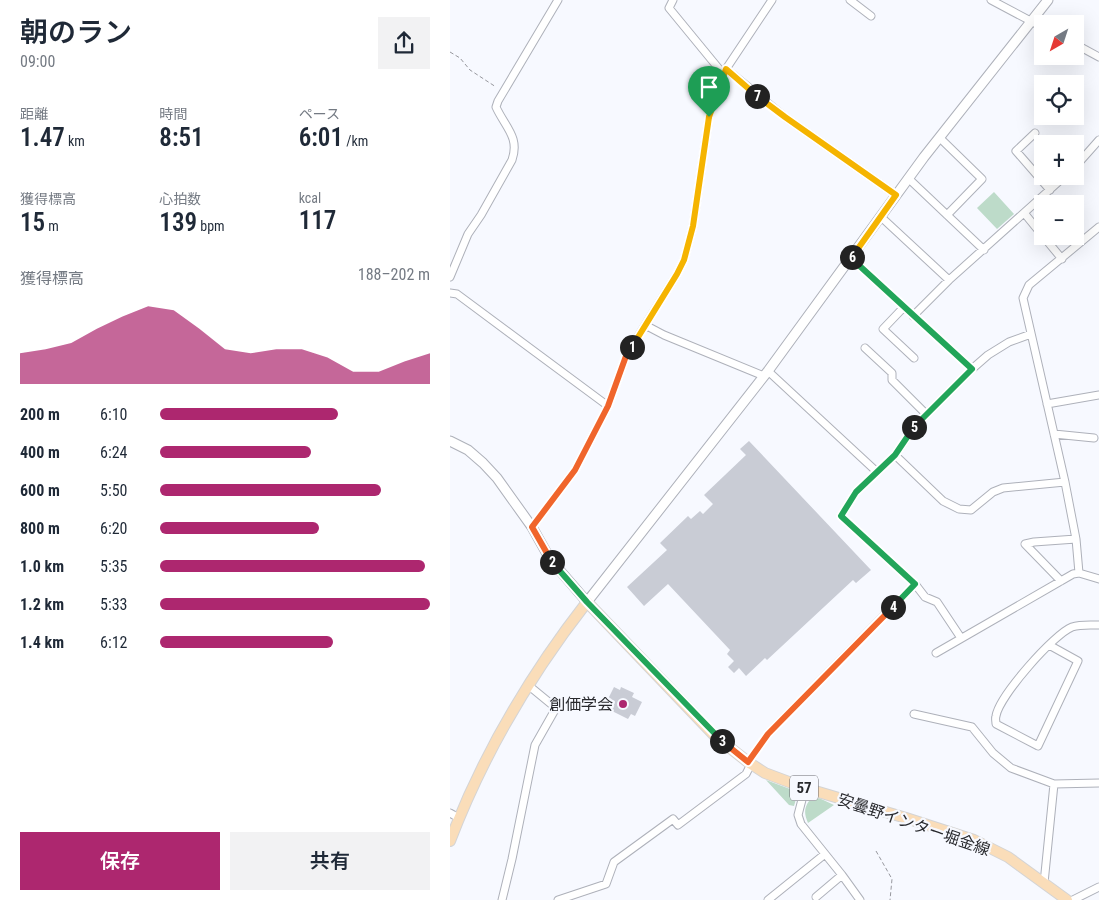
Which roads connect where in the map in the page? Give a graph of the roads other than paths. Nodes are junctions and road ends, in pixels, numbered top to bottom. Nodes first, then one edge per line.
1 (558, 0) edge
2 (673, 0) edge
3 (772, 0) edge
4 (850, 0) edge
5 (991, 0) edge
6 (1048, 0) edge
7 (871, 16) dead end
8 (1031, 21) junction
9 (1034, 23) edge
10 (1084, 49) edge
11 (1099, 57) edge
12 (725, 72) junction
13 (1034, 134) dead end
14 (1099, 140) edge
15 (943, 141) dead end
16 (1084, 157) edge
17 (908, 178) junction
18 (1055, 185) edge
19 (1050, 190) junction
20 (896, 195) junction
21 (1025, 214) junction
22 (947, 215) junction
23 (880, 216) junction
24 (1034, 225) edge
25 (1099, 228) edge
26 (1051, 245) edge
27 (984, 250) junction
28 (851, 258) junction
29 (1062, 258) junction
30 (450, 277) edge
31 (949, 280) junction
32 (450, 293) edge
33 (904, 307) junction
34 (913, 316) junction
35 (645, 326) junction
36 (1031, 334) junction
37 (865, 348) dead end
38 (914, 358) dead end
39 (972, 369) junction
40 (766, 373) junction
41 (1099, 395) edge
42 (1047, 404) junction
43 (608, 406) junction
44 (926, 414) junction
45 (1054, 434) junction
46 (1094, 438) dead end
47 (450, 441) edge
48 (895, 455) junction
49 (877, 472) junction
50 (1065, 482) junction
51 (532, 527) junction
52 (1076, 539) junction
53 (1079, 573) junction
54 (1099, 579) edge
55 (1061, 581) junction
56 (915, 584) junction
57 (587, 602) junction
58 (1099, 625) edge
59 (961, 638) junction
60 (1049, 645) junction
61 (936, 653) dead end
62 (528, 685) junction
63 (914, 714) dead end
64 (750, 763) junction
65 (1099, 782) edge
66 (1054, 784) junction
67 (804, 788) junction
68 (455, 815) edge
69 (450, 842) edge
70 (825, 854) junction
71 (842, 875) junction
72 (1044, 883) junction
73 (1099, 887) edge
74 (816, 897) dead end
75 (502, 900) edge
76 (558, 900) edge
77 (768, 900) edge
78 (860, 900) edge
79 (1067, 900) edge
80 (1073, 900) edge

1 - 30 street
2 - 12 street
3 - 12 street
4 - 7 street
5 - 8 street
6 - 8 street
8 - 9 street
8 - 17 street
10 - 11 street
12 - 20 street
12 - 35 street
13 - 19 street
14 - 16 street
15 - 22 street
17 - 20 street
17 - 22 street
18 - 19 street
19 - 21 street
20 - 23 street
21 - 24 street
21 - 27 street
22 - 27 street
23 - 28 street
23 - 31 street
25 - 29 street
26 - 29 street
27 - 31 street
28 - 33 street
28 - 40 street
29 - 36 street
31 - 34 street
32 - 43 street
33 - 34 street
33 - 38 street
34 - 39 street
35 - 40 street
35 - 43 street
36 - 39 street
36 - 42 street
37 - 44 street
39 - 44 street
40 - 49 street
40 - 57 street
41 - 42 street
42 - 45 street
43 - 51 street
44 - 48 street
45 - 46 street
45 - 50 street
47 - 51 street
48 - 49 street
48 - 50 street
49 - 56 street
50 - 52 street
51 - 57 street
52 - 53 street
52 - 55 street
53 - 54 street
53 - 55 street
55 - 59 street
56 - 59 street
56 - 64 street
57 - 62 main road
57 - 64 main road, 安曇野インター堀金線 / 57
58 - 60 street
59 - 61 street
60 - 60 street
62 - 68 main road
62 - 75 street
63 - 66 street
64 - 67 main road, 安曇野インター堀金線 / 57
64 - 76 street
65 - 66 street
66 - 72 street
67 - 70 street
67 - 72 main road, 安曇野インター堀金線 / 57
68 - 69 main road
70 - 71 street
70 - 77 street
71 - 74 street
71 - 78 street
72 - 79 main road, 安曇野インター堀金線 / 57
73 - 80 street

